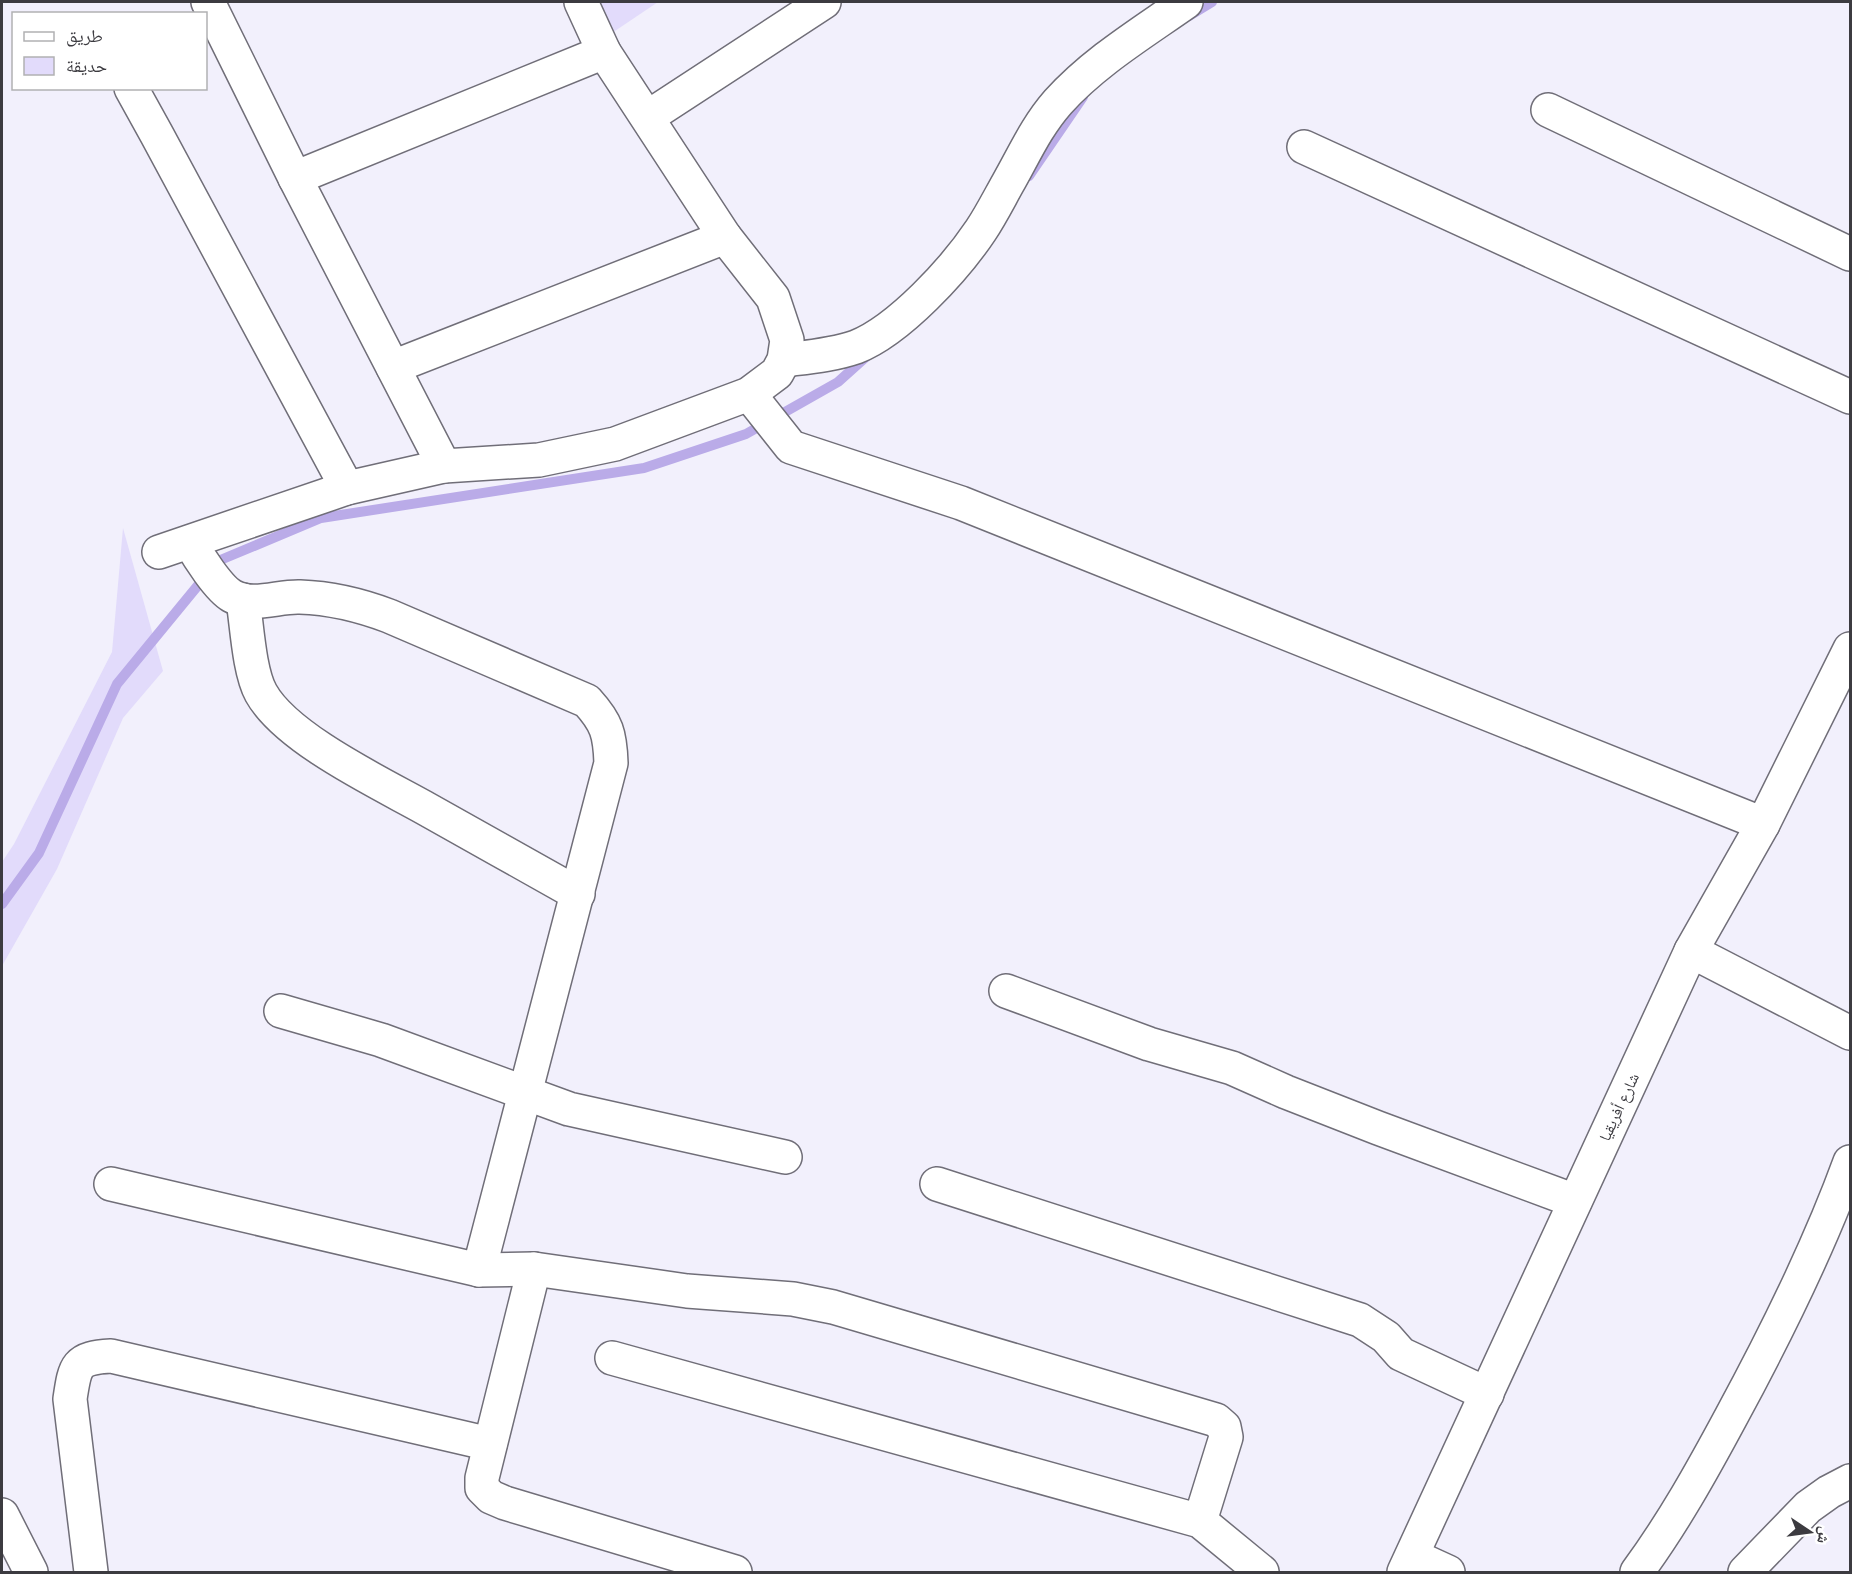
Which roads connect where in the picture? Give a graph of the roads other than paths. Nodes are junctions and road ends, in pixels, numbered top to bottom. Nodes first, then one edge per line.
1 (207, 2) edge
2 (581, 2) edge
3 (824, 2) edge
4 (1186, 2) edge
5 (604, 52) junction
6 (132, 90) edge
7 (1548, 110) dead end
8 (648, 117) junction
9 (1304, 147) dead end
10 (295, 178) junction
11 (725, 237) junction
12 (1851, 254) edge
13 (784, 360) junction
14 (393, 368) junction
15 (749, 393) junction
16 (1851, 397) edge
17 (444, 466) junction
18 (347, 488) junction
19 (196, 551) junction
20 (159, 552) dead end
21 (237, 598) junction
22 (1851, 649) edge
23 (1763, 824) junction
24 (578, 894) junction
25 (1691, 951) junction
26 (1006, 991) dead end
27 (281, 1011) dead end
28 (1851, 1033) edge
29 (525, 1094) junction
30 (785, 1156) dead end
31 (1851, 1162) edge
32 (111, 1184) dead end
33 (938, 1184) dead end
34 (1575, 1201) junction
35 (534, 1269) junction
36 (479, 1270) junction
37 (612, 1358) dead end
38 (1487, 1394) junction
39 (490, 1444) junction
40 (1851, 1481) edge
41 (2, 1515) edge
42 (1200, 1521) junction
43 (1409, 1564) edge
44 (31, 1572) edge
45 (91, 1572) edge
46 (735, 1572) edge
47 (1262, 1572) edge
48 (1448, 1572) edge
49 (1637, 1572) edge
50 (1745, 1572) edge

1 - 10 street
2 - 5 street
3 - 8 street
4 - 13 street
5 - 8 street
5 - 10 street
6 - 18 street
7 - 12 street
8 - 11 street
9 - 16 street
10 - 14 street
11 - 13 street
11 - 14 street
13 - 15 street
14 - 17 street
15 - 17 street
15 - 23 street
17 - 18 street
18 - 19 street
19 - 20 street
19 - 21 street
21 - 24 street
21 - 24 street
22 - 23 street, شارع أفريقيا
23 - 25 street, شارع أفريقيا
24 - 29 street
25 - 28 street
25 - 34 street, شارع أفريقيا
26 - 34 street
27 - 29 street
29 - 30 street
29 - 36 street
31 - 49 street
32 - 36 street
33 - 38 street
34 - 38 street, شارع أفريقيا
35 - 36 street
35 - 39 street
35 - 42 street
37 - 42 street
38 - 43 street, شارع أفريقيا
39 - 45 street
39 - 46 street
40 - 50 street
41 - 44 street
42 - 47 street
43 - 48 street

